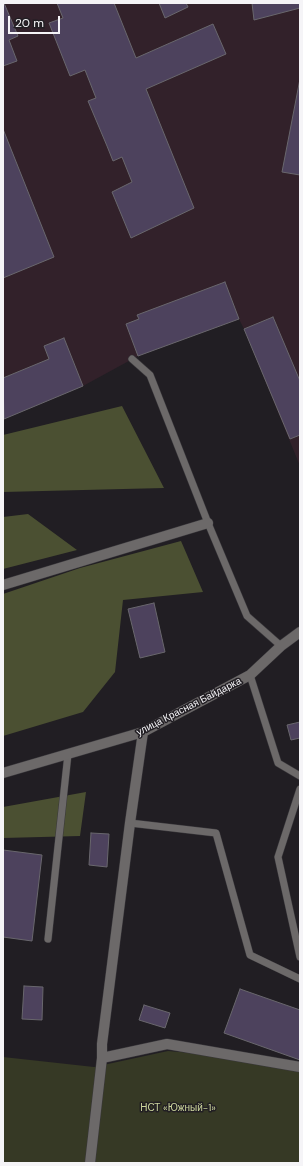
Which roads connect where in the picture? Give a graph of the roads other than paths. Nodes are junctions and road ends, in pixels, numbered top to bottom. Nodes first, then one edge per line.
1 (132, 359) dead end
2 (208, 523) junction
3 (3, 585) edge
4 (296, 635) edge
5 (281, 646) junction
6 (250, 675) junction
7 (143, 732) junction
8 (68, 754) junction
9 (3, 773) edge
10 (300, 776) edge
11 (300, 789) edge
12 (130, 823) junction
13 (48, 939) dead end
14 (300, 957) edge
15 (300, 979) edge
16 (102, 1058) junction
17 (300, 1067) edge
18 (90, 1163) edge

1 - 2 lane
2 - 3 street
2 - 5 lane
4 - 5 street, улица Красная Байдарка
5 - 6 street, улица Красная Байдарка
6 - 7 street, улица Красная Байдарка
6 - 10 lane
7 - 8 street, улица Красная Байдарка
7 - 12 street
8 - 9 street, улица Красная Байдарка
8 - 13 lane
11 - 14 lane
12 - 15 lane
12 - 16 street
16 - 17 street
16 - 18 street

